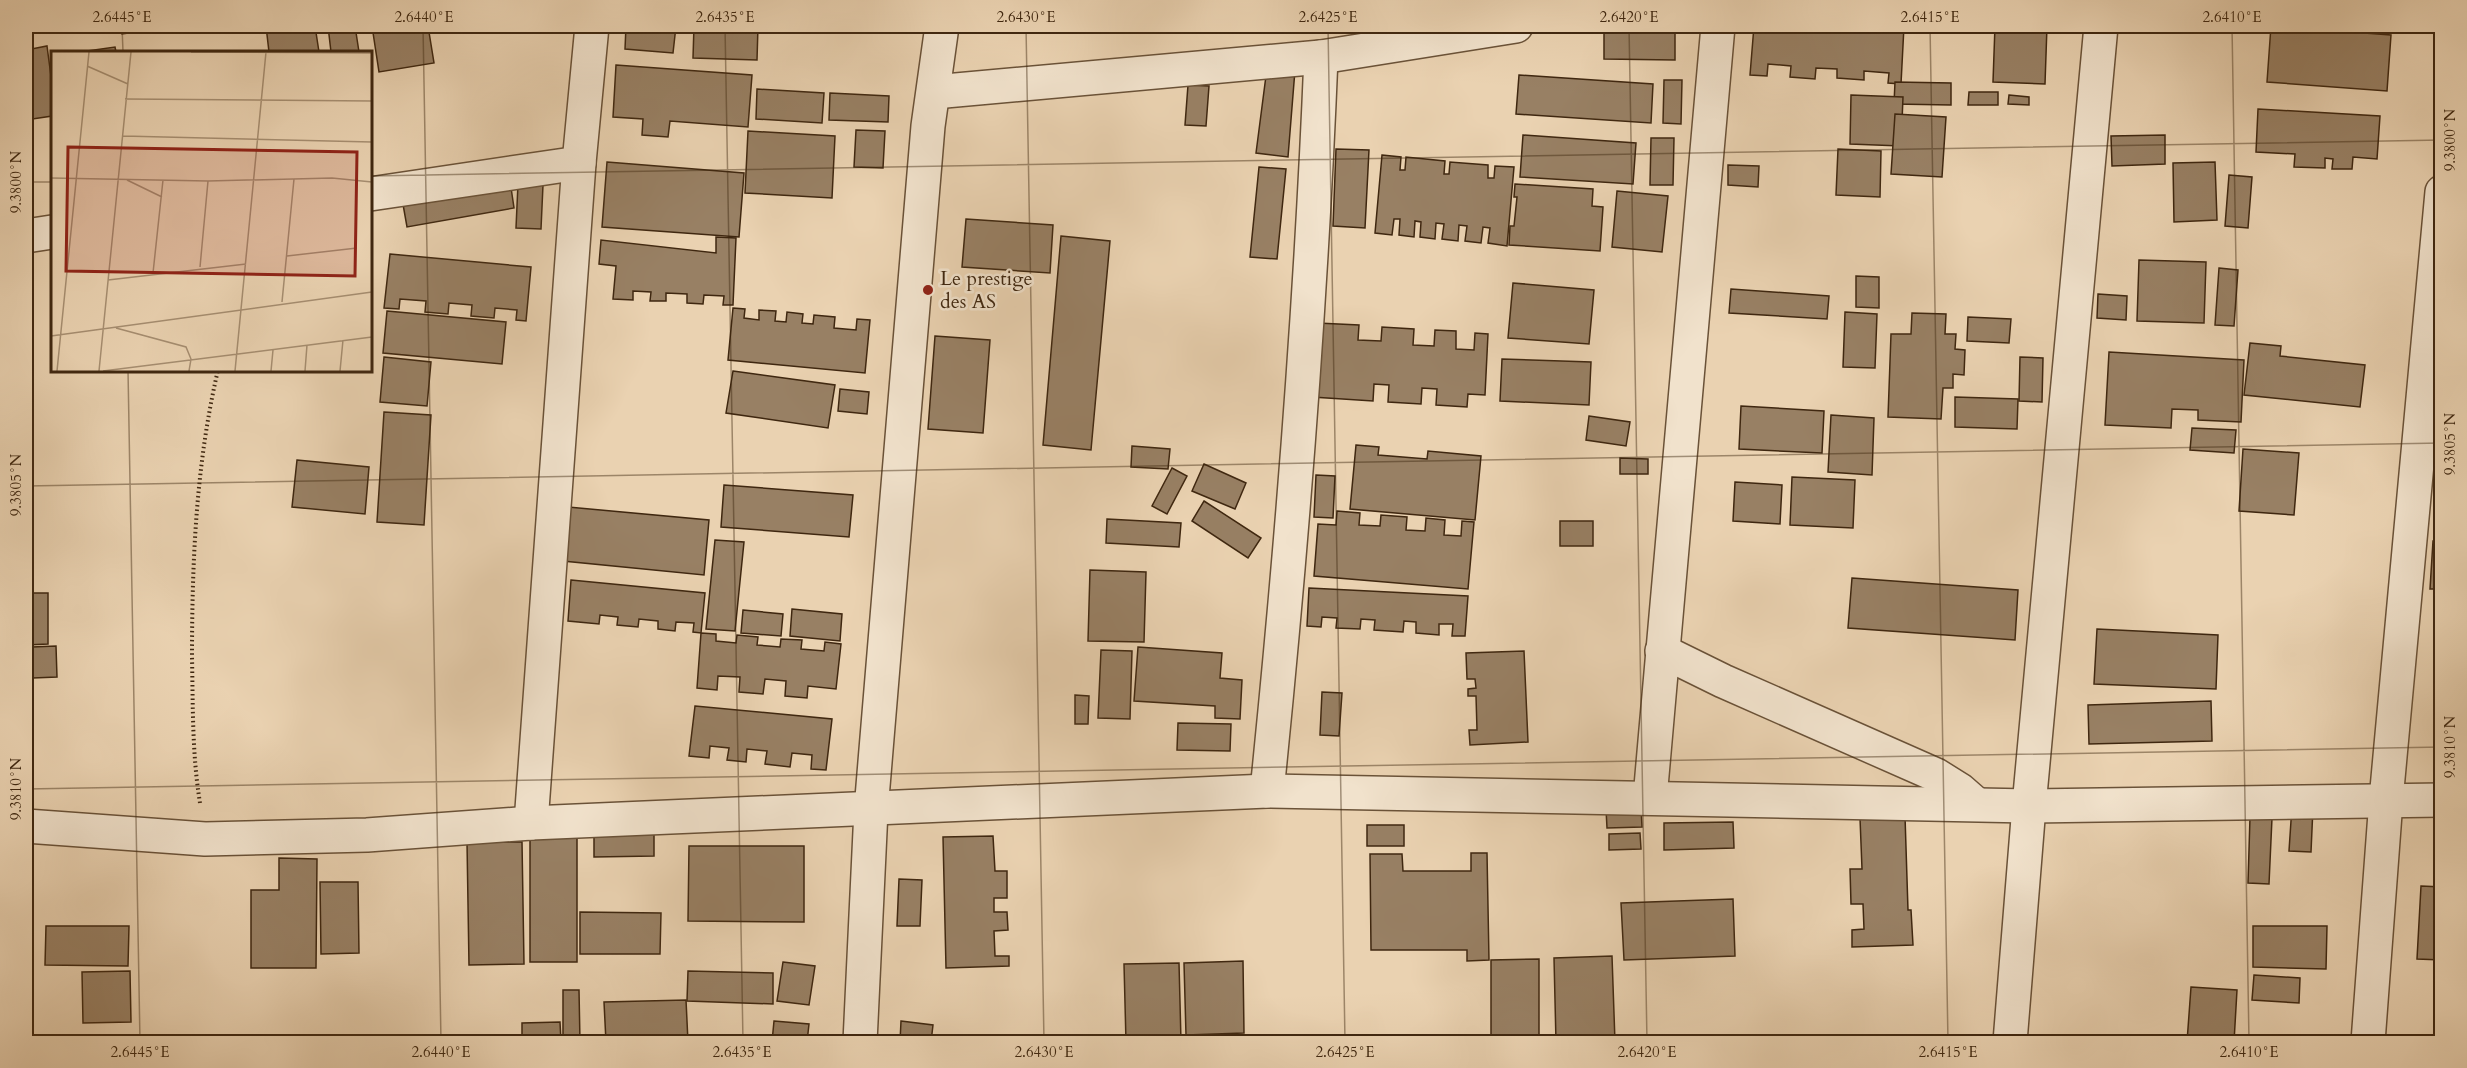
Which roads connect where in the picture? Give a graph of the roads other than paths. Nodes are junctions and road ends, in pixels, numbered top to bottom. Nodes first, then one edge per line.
1 (592, 26) edge
2 (942, 26) edge
3 (1516, 26) edge
4 (1718, 26) edge
5 (2101, 26) edge
6 (1322, 57) junction
7 (934, 92) junction
8 (579, 163) junction
9 (2442, 192) edge
10 (372, 194) edge
11 (51, 232) edge
12 (26, 237) edge
13 (1662, 651) junction
14 (1267, 791) junction
15 (1650, 798) junction
16 (2386, 800) junction
17 (2442, 800) edge
18 (1976, 804) junction
19 (2029, 806) junction
20 (871, 810) junction
21 (531, 823) junction
22 (26, 826) edge
23 (860, 1042) edge
24 (2010, 1042) edge
25 (2368, 1042) edge

1 - 8 street
2 - 7 street
3 - 6 street
4 - 13 street
5 - 19 street
6 - 7 street
6 - 14 street
7 - 20 street
8 - 10 street
8 - 21 street
9 - 16 street
11 - 12 street
13 - 15 street
13 - 18 street
14 - 15 street
14 - 20 street
15 - 18 street
16 - 17 street
16 - 19 street
16 - 25 street
18 - 19 street
19 - 24 street
20 - 21 street
20 - 23 street
21 - 22 street

